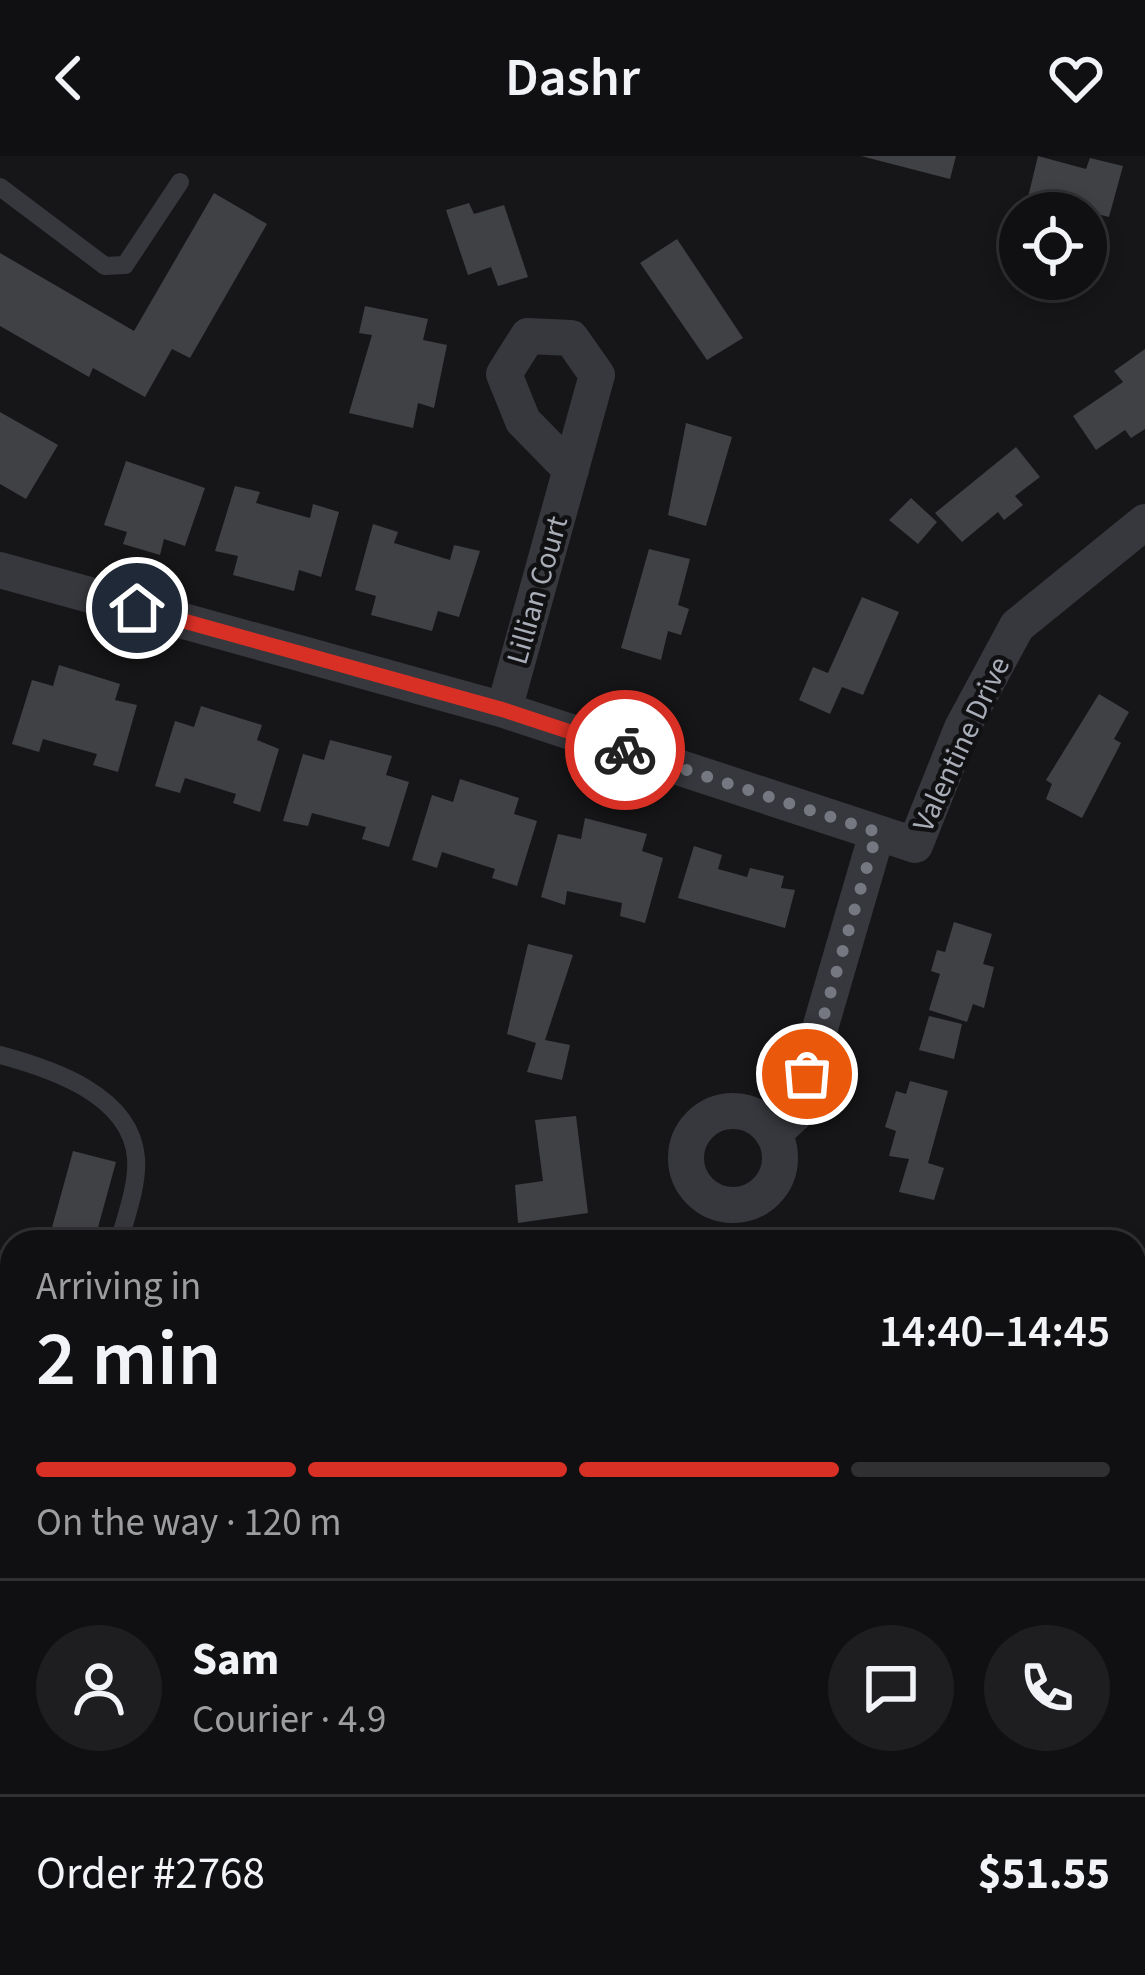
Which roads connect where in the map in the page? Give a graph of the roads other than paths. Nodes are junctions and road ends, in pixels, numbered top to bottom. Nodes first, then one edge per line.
1 (180, 182) dead end
2 (0, 188) edge
3 (571, 470) dead end
4 (1145, 522) edge
5 (0, 570) edge
6 (504, 710) junction
7 (877, 832) junction
8 (0, 1055) edge
9 (773, 1133) dead end
10 (122, 1230) edge

1 - 2 lane
3 - 6 street, Lillian Court
4 - 7 street, Valentine Drive
5 - 6 street
6 - 7 street
7 - 9 street
8 - 10 lane

